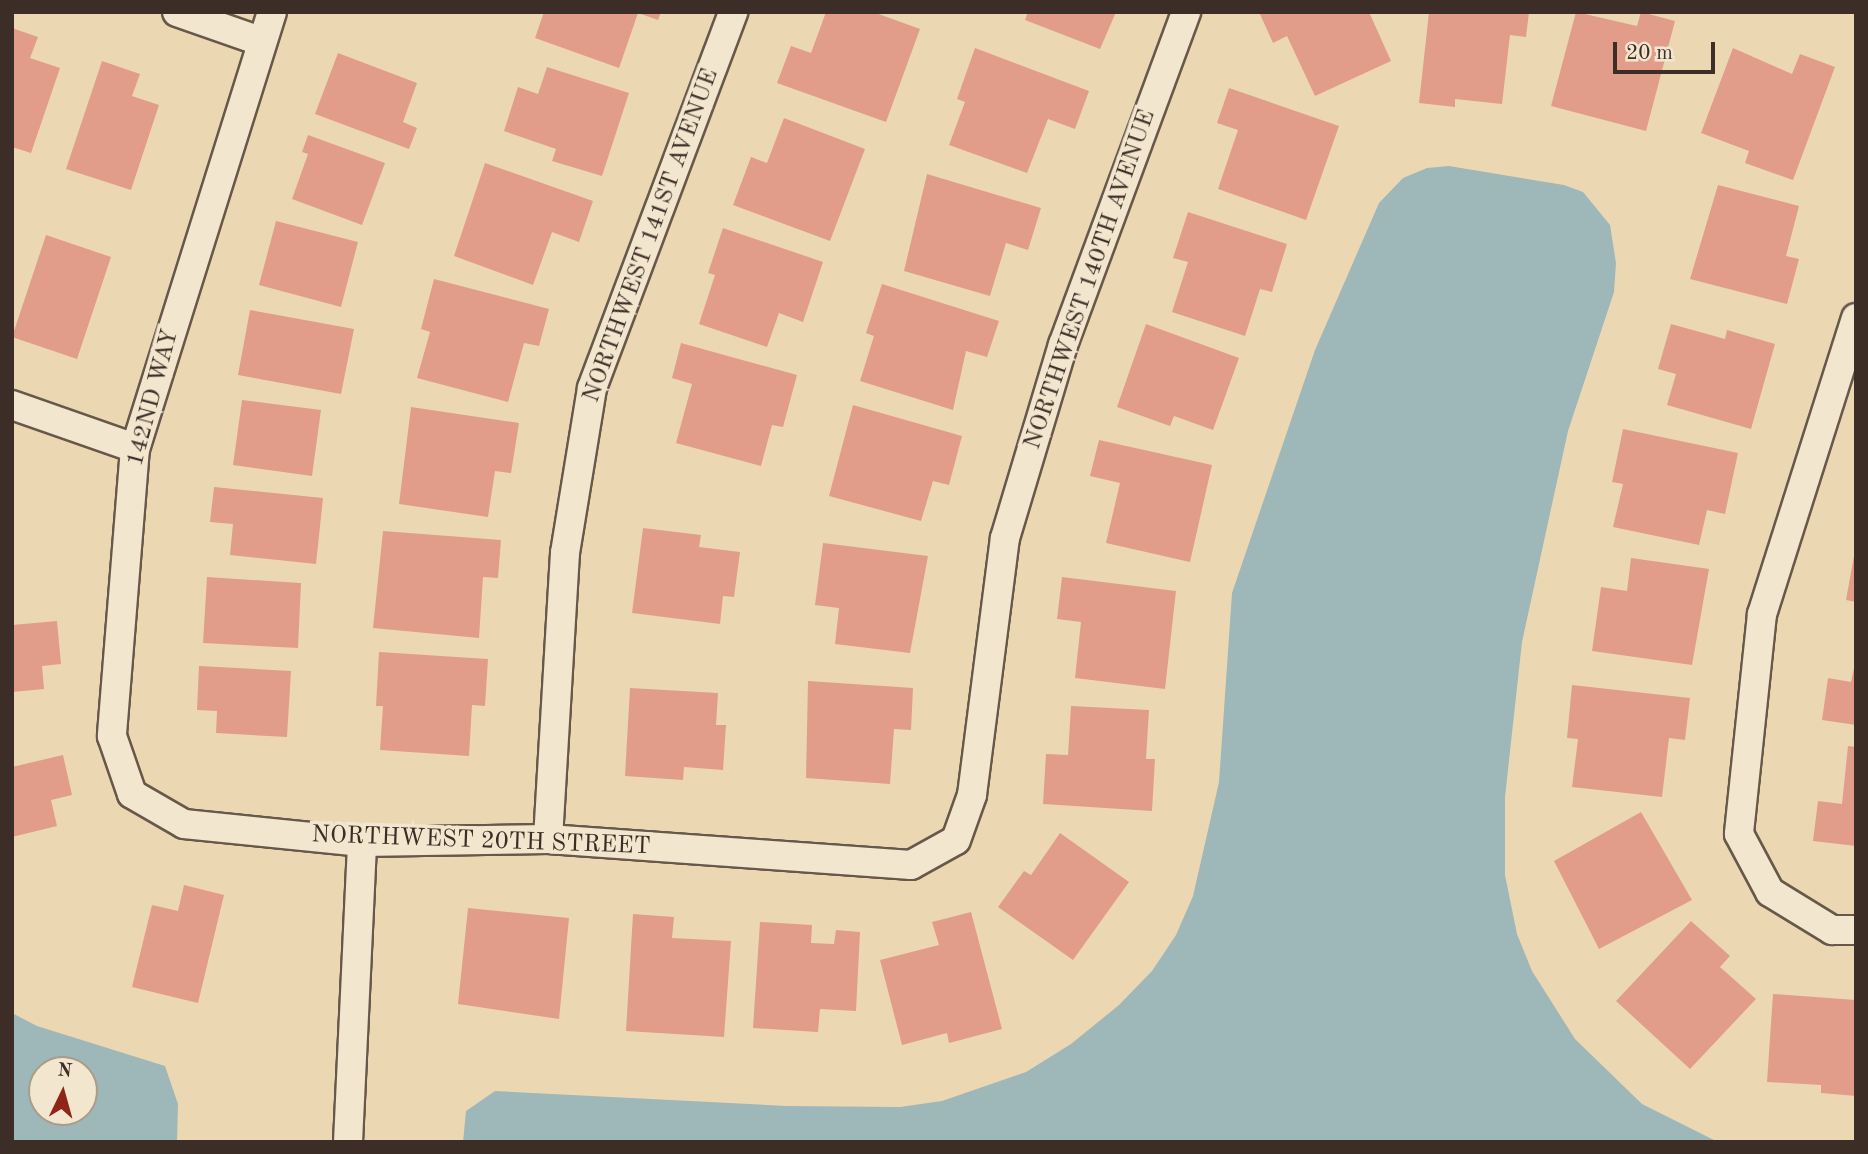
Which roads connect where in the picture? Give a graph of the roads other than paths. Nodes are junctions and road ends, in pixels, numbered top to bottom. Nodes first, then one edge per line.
1 (177, 12) edge
2 (272, 12) edge
3 (733, 12) edge
4 (1186, 12) edge
5 (260, 41) junction
6 (1856, 318) edge
7 (12, 405) edge
8 (135, 448) junction
9 (132, 794) joint
10 (548, 839) junction
11 (956, 840) joint
12 (362, 842) junction
13 (1856, 930) edge
14 (348, 1142) edge

1 - 5 street
2 - 5 street, 142ND WAY
3 - 10 street, NORTHWEST 141ST AVENUE
4 - 11 street, NORTHWEST 140TH AVENUE
5 - 8 street, 142ND WAY
6 - 13 street
7 - 8 street
8 - 9 street, 142ND WAY
9 - 12 street, NORTHWEST 20TH STREET
10 - 11 street, NORTHWEST 20TH STREET
10 - 12 street, NORTHWEST 20TH STREET
12 - 14 street

